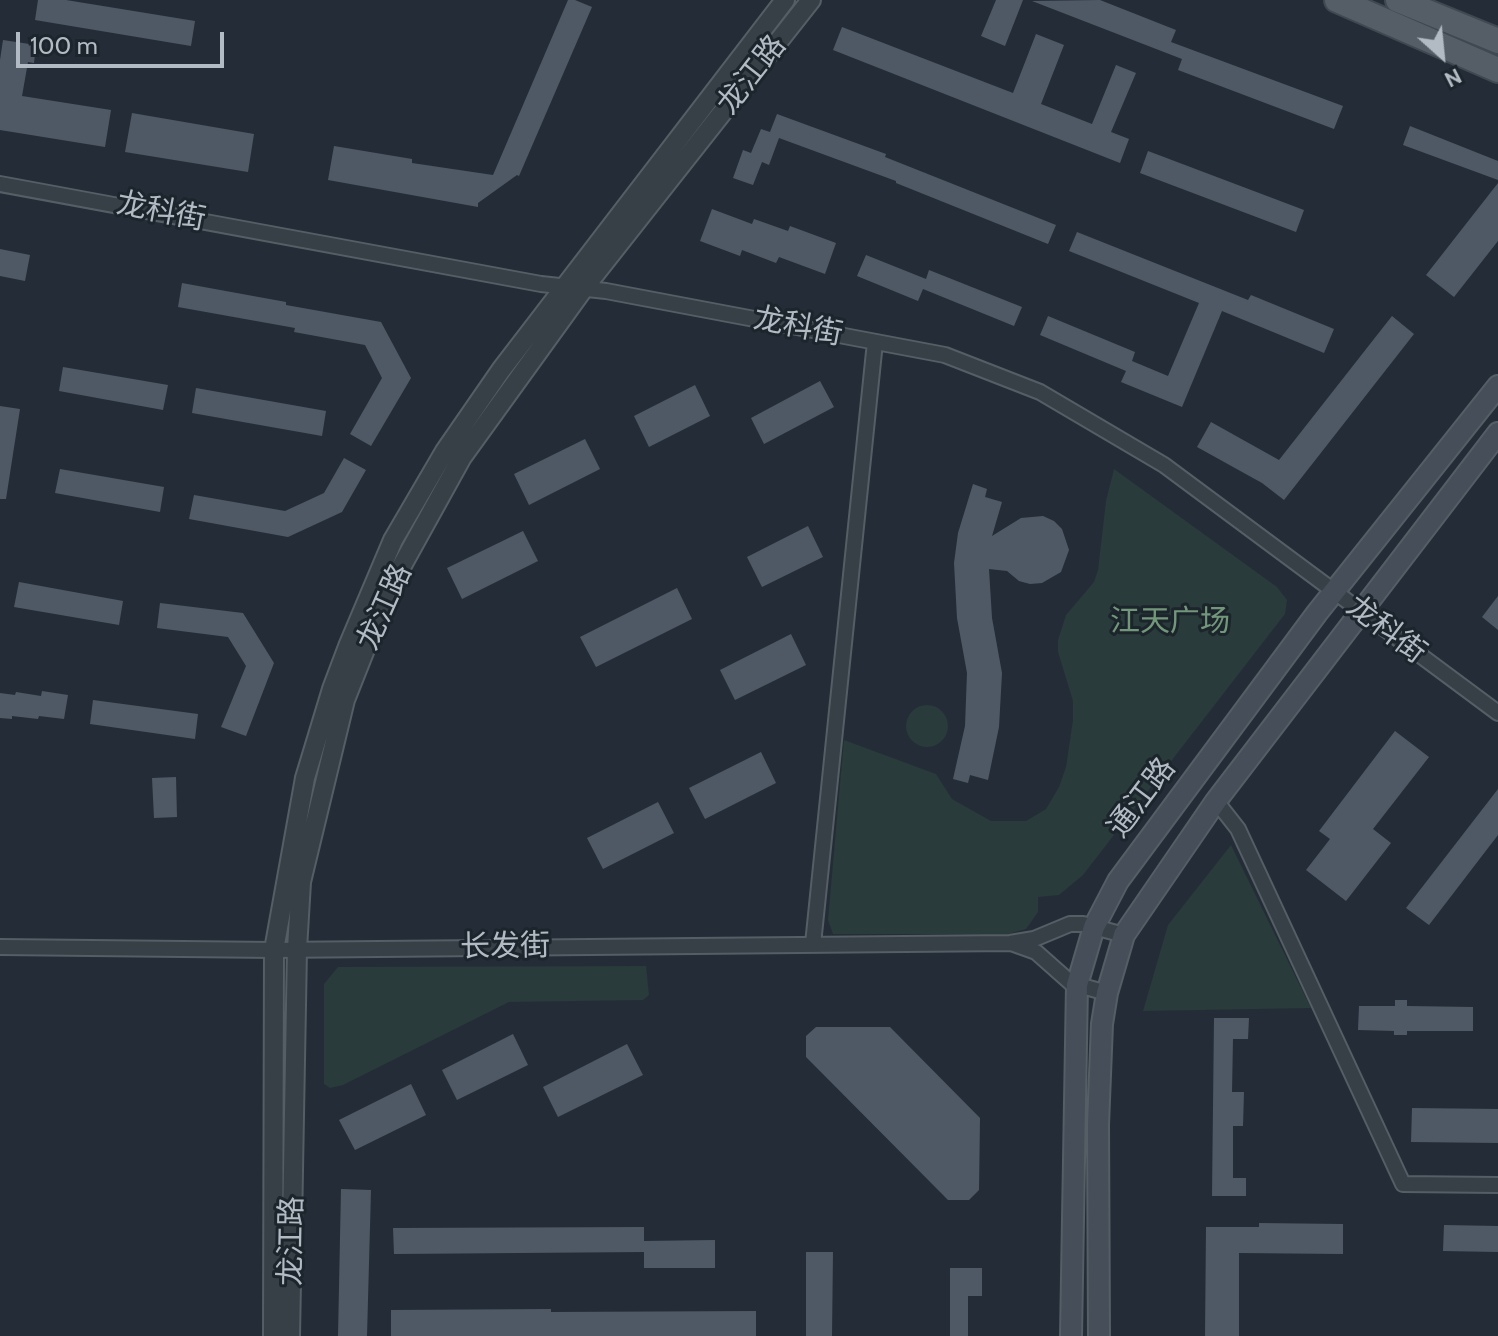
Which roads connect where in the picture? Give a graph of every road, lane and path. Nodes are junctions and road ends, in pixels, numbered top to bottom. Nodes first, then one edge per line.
1 (785, 0) edge
2 (811, 0) edge
3 (1337, 0) edge
4 (1398, 0) edge
5 (1498, 41) edge
6 (1498, 70) edge
7 (0, 184) edge
8 (575, 287) junction
9 (875, 342) junction
10 (1498, 386) edge
11 (1498, 433) edge
12 (1334, 592) junction
13 (1360, 611) junction
14 (1498, 713) edge
15 (1216, 801) junction
16 (1094, 927) junction
17 (1124, 935) junction
18 (1010, 943) junction
19 (813, 944) junction
20 (0, 947) edge
21 (297, 949) junction
22 (274, 950) junction
23 (1077, 985) junction
24 (1107, 993) junction
25 (1498, 1185) edge
26 (273, 1336) edge
27 (290, 1336) edge
28 (1071, 1336) edge
29 (1099, 1336) edge

1 - 8 street, 龙江路
2 - 8 street, 龙江路
3 - 6 main road
4 - 5 main road
7 - 8 street, 龙科街
8 - 9 street, 龙科街
8 - 21 street, 龙江路
8 - 22 street, 龙江路
9 - 12 street, 龙科街
9 - 19 street
10 - 12 main road, 通江路
11 - 13 main road, 通江路
12 - 13 street, 龙科街
12 - 16 main road, 通江路
13 - 14 street, 龙科街
13 - 15 main road, 通江路
15 - 17 main road, 通江路
15 - 25 street
16 - 17 street, 长发街
16 - 18 street, 长发街
16 - 23 main road, 通江路
17 - 24 main road, 通江路
18 - 19 street, 长发街
18 - 23 street, 长发街
19 - 21 street, 长发街
20 - 22 street, 长发街
21 - 22 street, 长发街
21 - 27 street, 龙江路
22 - 26 street, 龙江路
23 - 24 street, 长发街
23 - 28 main road, 通江路
24 - 29 main road, 通江路

